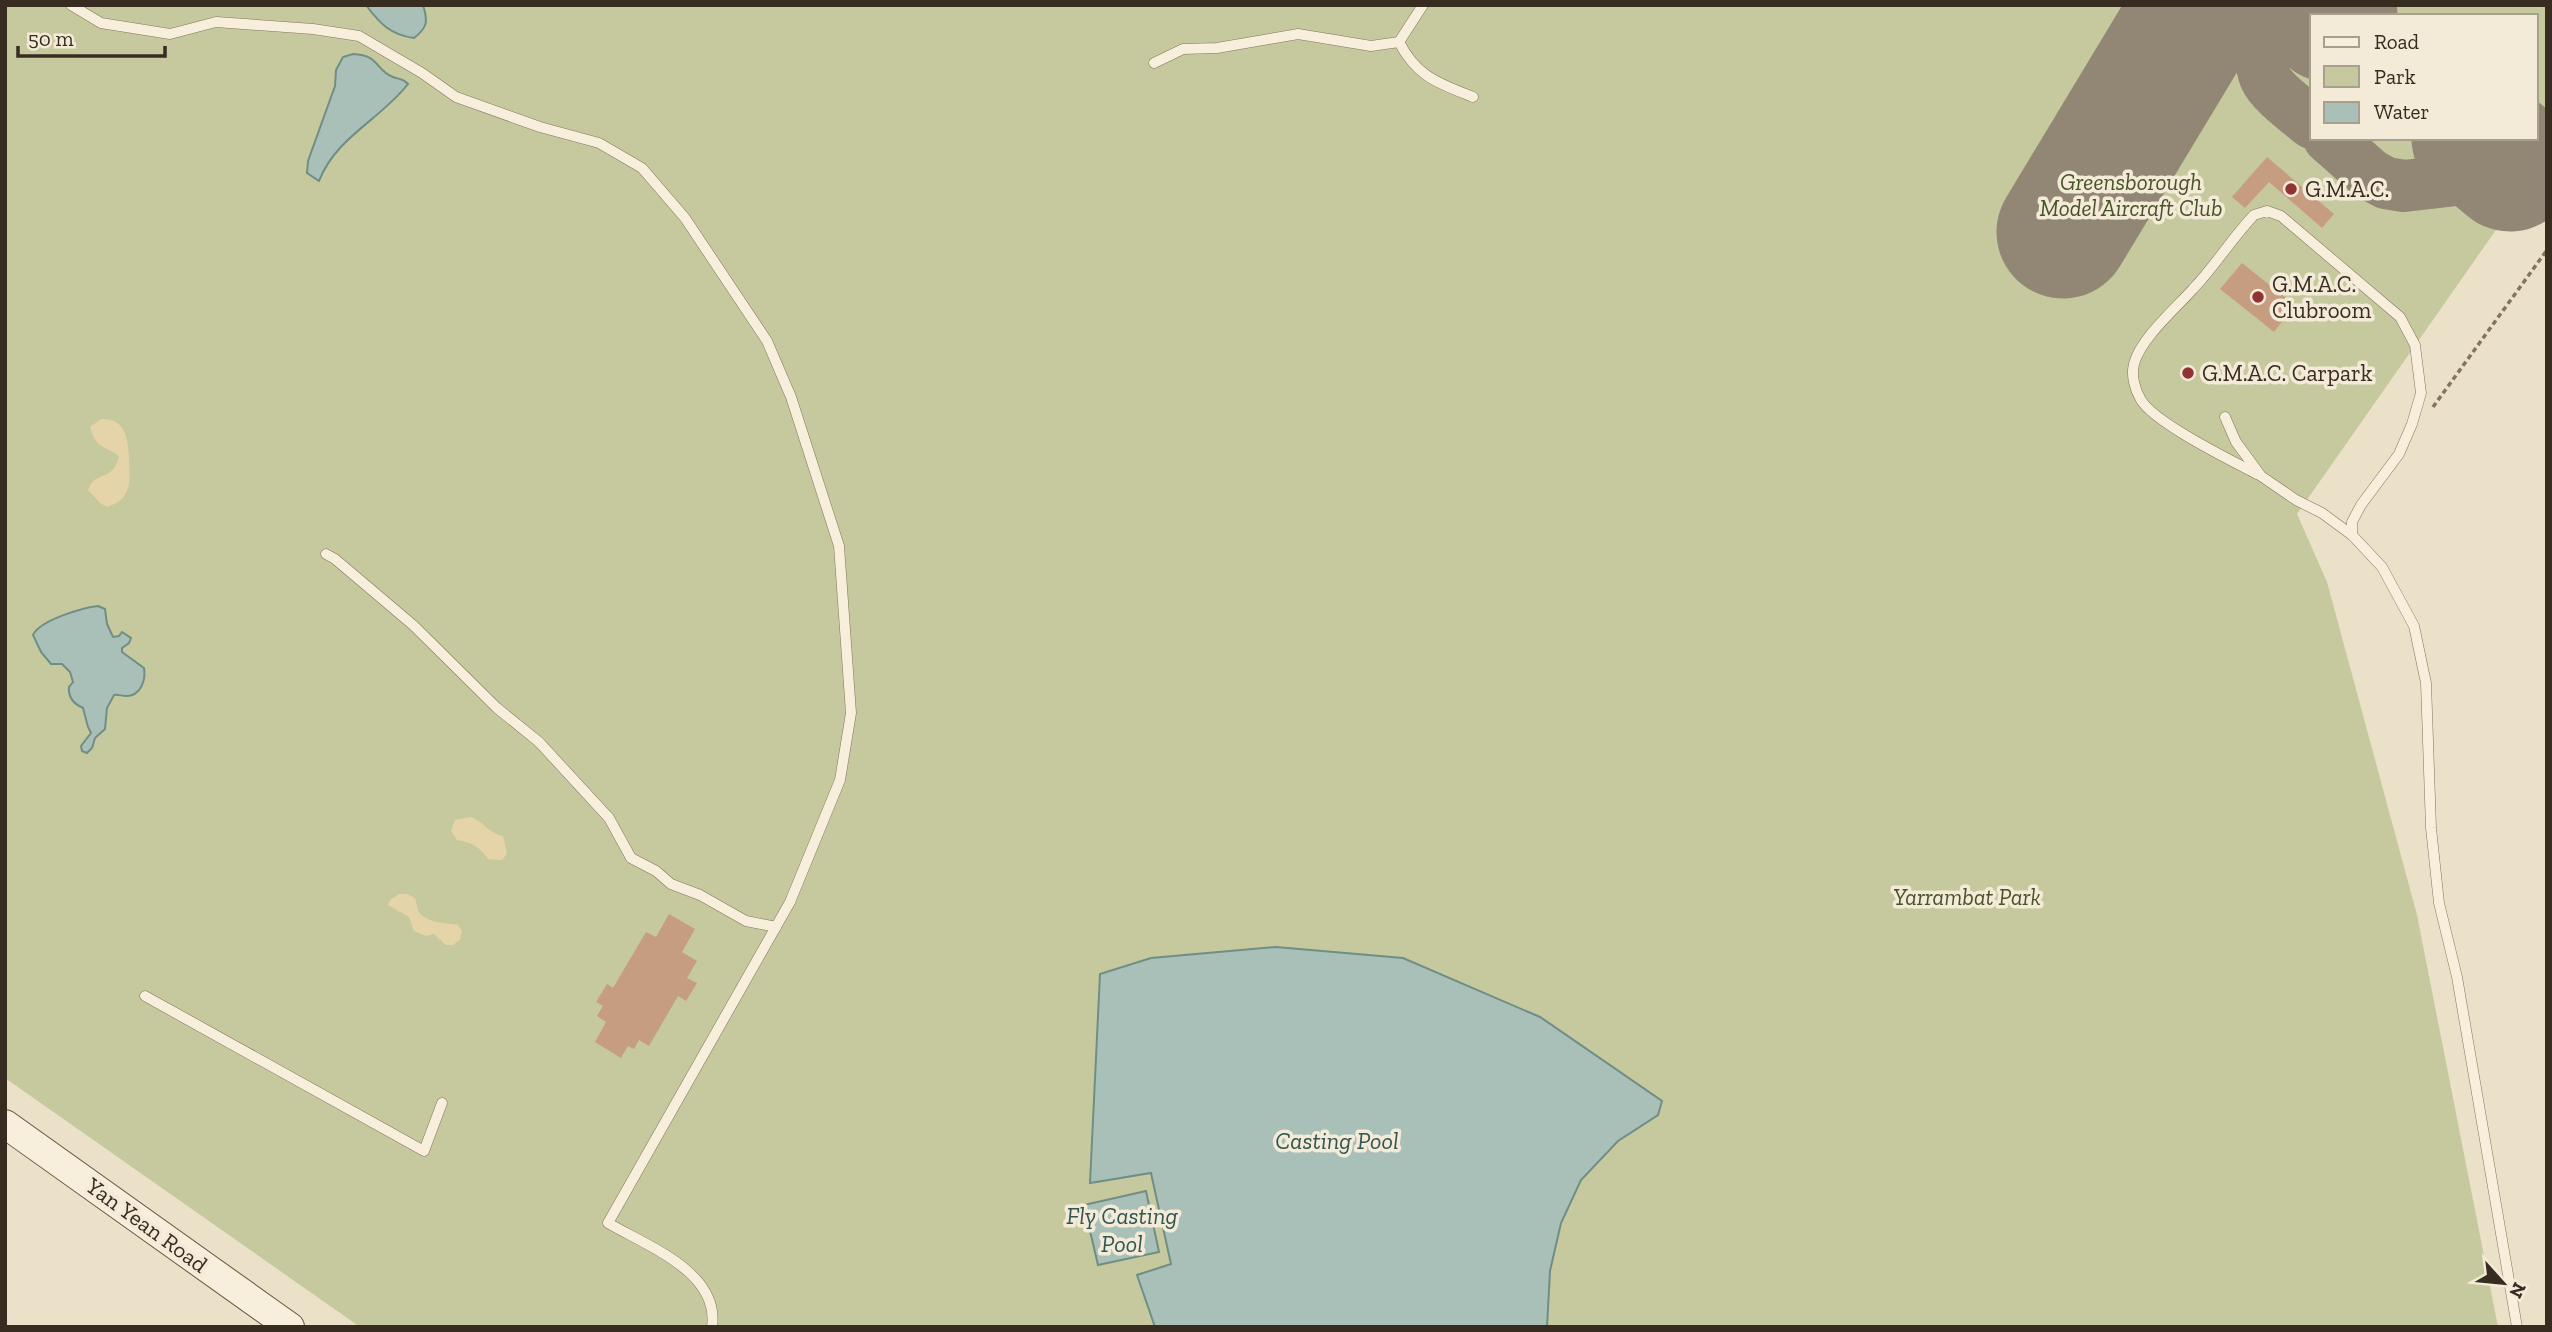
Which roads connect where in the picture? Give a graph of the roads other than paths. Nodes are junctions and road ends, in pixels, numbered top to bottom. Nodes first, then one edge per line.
1 (71, 5) edge
2 (1423, 5) edge
3 (1399, 42) junction
4 (1154, 63) dead end
5 (1473, 97) dead end
6 (2225, 417) dead end
7 (2261, 476) junction
8 (2352, 535) junction
9 (327, 554) dead end
10 (776, 927) junction
11 (145, 996) dead end
12 (442, 1104) dead end
13 (5, 1124) edge
14 (290, 1327) edge
15 (712, 1327) edge
16 (2517, 1327) edge

1 - 10 lane
2 - 3 lane
3 - 4 lane
3 - 5 lane
6 - 7 lane
7 - 8 lane
7 - 8 lane
8 - 16 lane
9 - 10 lane
10 - 15 lane
11 - 12 lane
13 - 14 main road, Yan Yean Road

